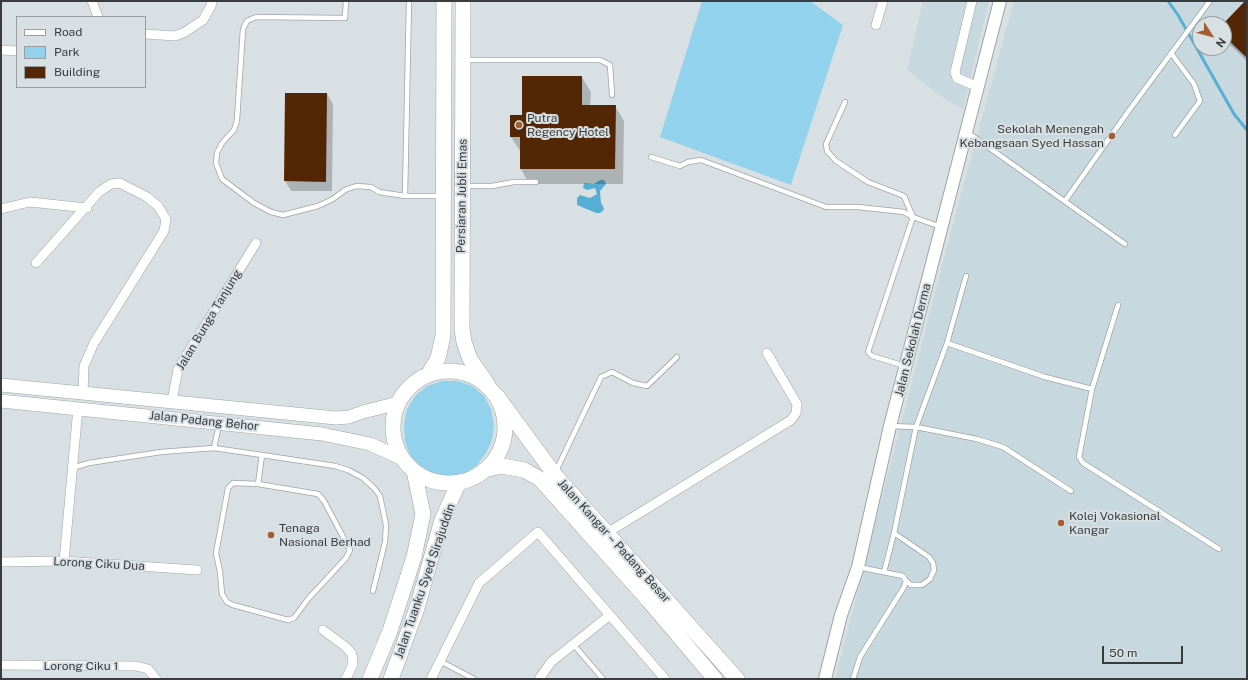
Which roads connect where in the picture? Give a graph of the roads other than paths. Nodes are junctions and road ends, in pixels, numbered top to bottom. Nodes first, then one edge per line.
1 (92, 1) edge
2 (212, 1) edge
3 (346, 1) edge
4 (409, 1) edge
5 (444, 1) edge
6 (463, 1) edge
7 (883, 1) edge
8 (972, 1) edge
9 (1000, 1) edge
10 (1210, 1) edge
11 (98, 16) edge
12 (876, 25) dead end
13 (146, 34) edge
14 (1, 50) edge
15 (16, 52) edge
16 (1171, 52) junction
17 (444, 60) junction
18 (464, 60) junction
19 (978, 86) junction
20 (612, 95) dead end
21 (845, 102) dead end
22 (966, 131) junction
23 (1175, 135) dead end
24 (651, 157) dead end
25 (536, 182) dead end
26 (462, 186) junction
27 (405, 196) junction
28 (444, 196) junction
29 (1065, 201) junction
30 (87, 208) junction
31 (1, 209) edge
32 (913, 217) junction
33 (941, 228) junction
34 (256, 242) dead end
35 (1125, 244) dead end
36 (36, 263) dead end
37 (966, 276) dead end
38 (1118, 305) dead end
39 (947, 343) junction
40 (768, 353) dead end
41 (677, 357) dead end
42 (906, 366) junction
43 (428, 375) junction
44 (1, 385) edge
45 (1092, 389) junction
46 (492, 391) junction
47 (83, 393) junction
48 (1, 401) edge
49 (172, 401) junction
50 (398, 403) junction
51 (78, 408) junction
52 (219, 422) junction
53 (890, 426) junction
54 (916, 427) junction
55 (214, 448) junction
56 (262, 455) junction
57 (403, 459) junction
58 (72, 468) junction
59 (483, 470) junction
60 (414, 471) junction
61 (555, 475) junction
62 (459, 482) junction
63 (258, 484) junction
64 (1072, 491) dead end
65 (607, 533) junction
66 (894, 533) junction
67 (1219, 549) dead end
68 (64, 561) junction
69 (1, 562) edge
70 (858, 567) junction
71 (196, 570) dead end
72 (884, 572) junction
73 (906, 581) junction
74 (373, 591) dead end
75 (610, 615) junction
76 (322, 630) dead end
77 (572, 643) junction
78 (440, 661) junction
79 (1, 665) edge
80 (156, 679) edge
81 (346, 679) edge
82 (370, 679) edge
83 (391, 679) edge
84 (431, 679) edge
85 (474, 679) edge
86 (539, 679) edge
87 (603, 679) edge
88 (665, 679) edge
89 (715, 679) edge
90 (737, 679) edge
91 (825, 679) edge
92 (853, 679) edge

1 - 11 street
2 - 13 street
3 - 27 lane
4 - 27 lane
5 - 17 main road, Persiaran Jubli Emas
6 - 18 main road, Persiaran Jubli Emas
7 - 12 street
8 - 19 street
9 - 19 street, Jalan Sekolah Derma
10 - 16 lane
14 - 15 street
16 - 23 lane
16 - 29 lane
17 - 18 main road
17 - 28 main road, Persiaran Jubli Emas
18 - 20 lane
18 - 26 main road, Persiaran Jubli Emas
19 - 22 street, Jalan Sekolah Derma
21 - 32 lane
22 - 29 lane
22 - 33 street, Jalan Sekolah Derma
24 - 32 lane
25 - 26 lane
26 - 46 main road, Persiaran Jubli Emas
27 - 28 lane
28 - 43 main road, Persiaran Jubli Emas
29 - 35 lane
30 - 31 street
30 - 36 street
30 - 47 street
32 - 33 lane
32 - 42 lane
33 - 42 street, Jalan Sekolah Derma
34 - 49 street, Jalan Bunga Tanjung
37 - 39 lane
38 - 45 lane
39 - 45 lane
39 - 54 lane
40 - 65 street
41 - 61 lane
42 - 53 street, Jalan Sekolah Derma
43 - 46 main road
43 - 50 main road
44 - 47 main road, Jalan Padang Behor
45 - 67 lane
46 - 59 main road
46 - 61 main road, Jalan Kangar – Padang Besar
47 - 49 main road, Jalan Padang Behor
48 - 51 main road, Jalan Padang Behor
49 - 50 main road, Jalan Padang Behor
50 - 57 main road
51 - 52 main road, Jalan Padang Behor
51 - 58 street
52 - 55 lane
52 - 57 main road, Jalan Padang Behor
53 - 54 lane
53 - 70 street, Jalan Sekolah Derma
54 - 64 lane
54 - 66 lane
55 - 56 lane
55 - 58 lane
56 - 63 lane
56 - 74 lane
57 - 60 main road
58 - 68 street
59 - 62 main road
59 - 89 main road, Jalan Kangar – Padang Besar
60 - 62 main road
60 - 82 main road, Jalan Tuanku Syed Sirajuddin
61 - 65 main road, Jalan Kangar – Padang Besar
62 - 83 main road, Jalan Tuanku Syed Sirajuddin
63 - 63 lane
65 - 90 main road, Jalan Kangar – Padang Besar
66 - 72 lane
66 - 73 lane
68 - 69 street, Lorong Ciku Dua
68 - 71 street, Lorong Ciku Dua
70 - 72 lane
70 - 91 street, Jalan Sekolah Derma
72 - 73 lane
73 - 92 lane
75 - 77 street
75 - 78 street
75 - 88 street
76 - 81 street
77 - 86 street
77 - 87 lane
78 - 84 street
78 - 85 lane
79 - 80 street, Lorong Ciku 1

